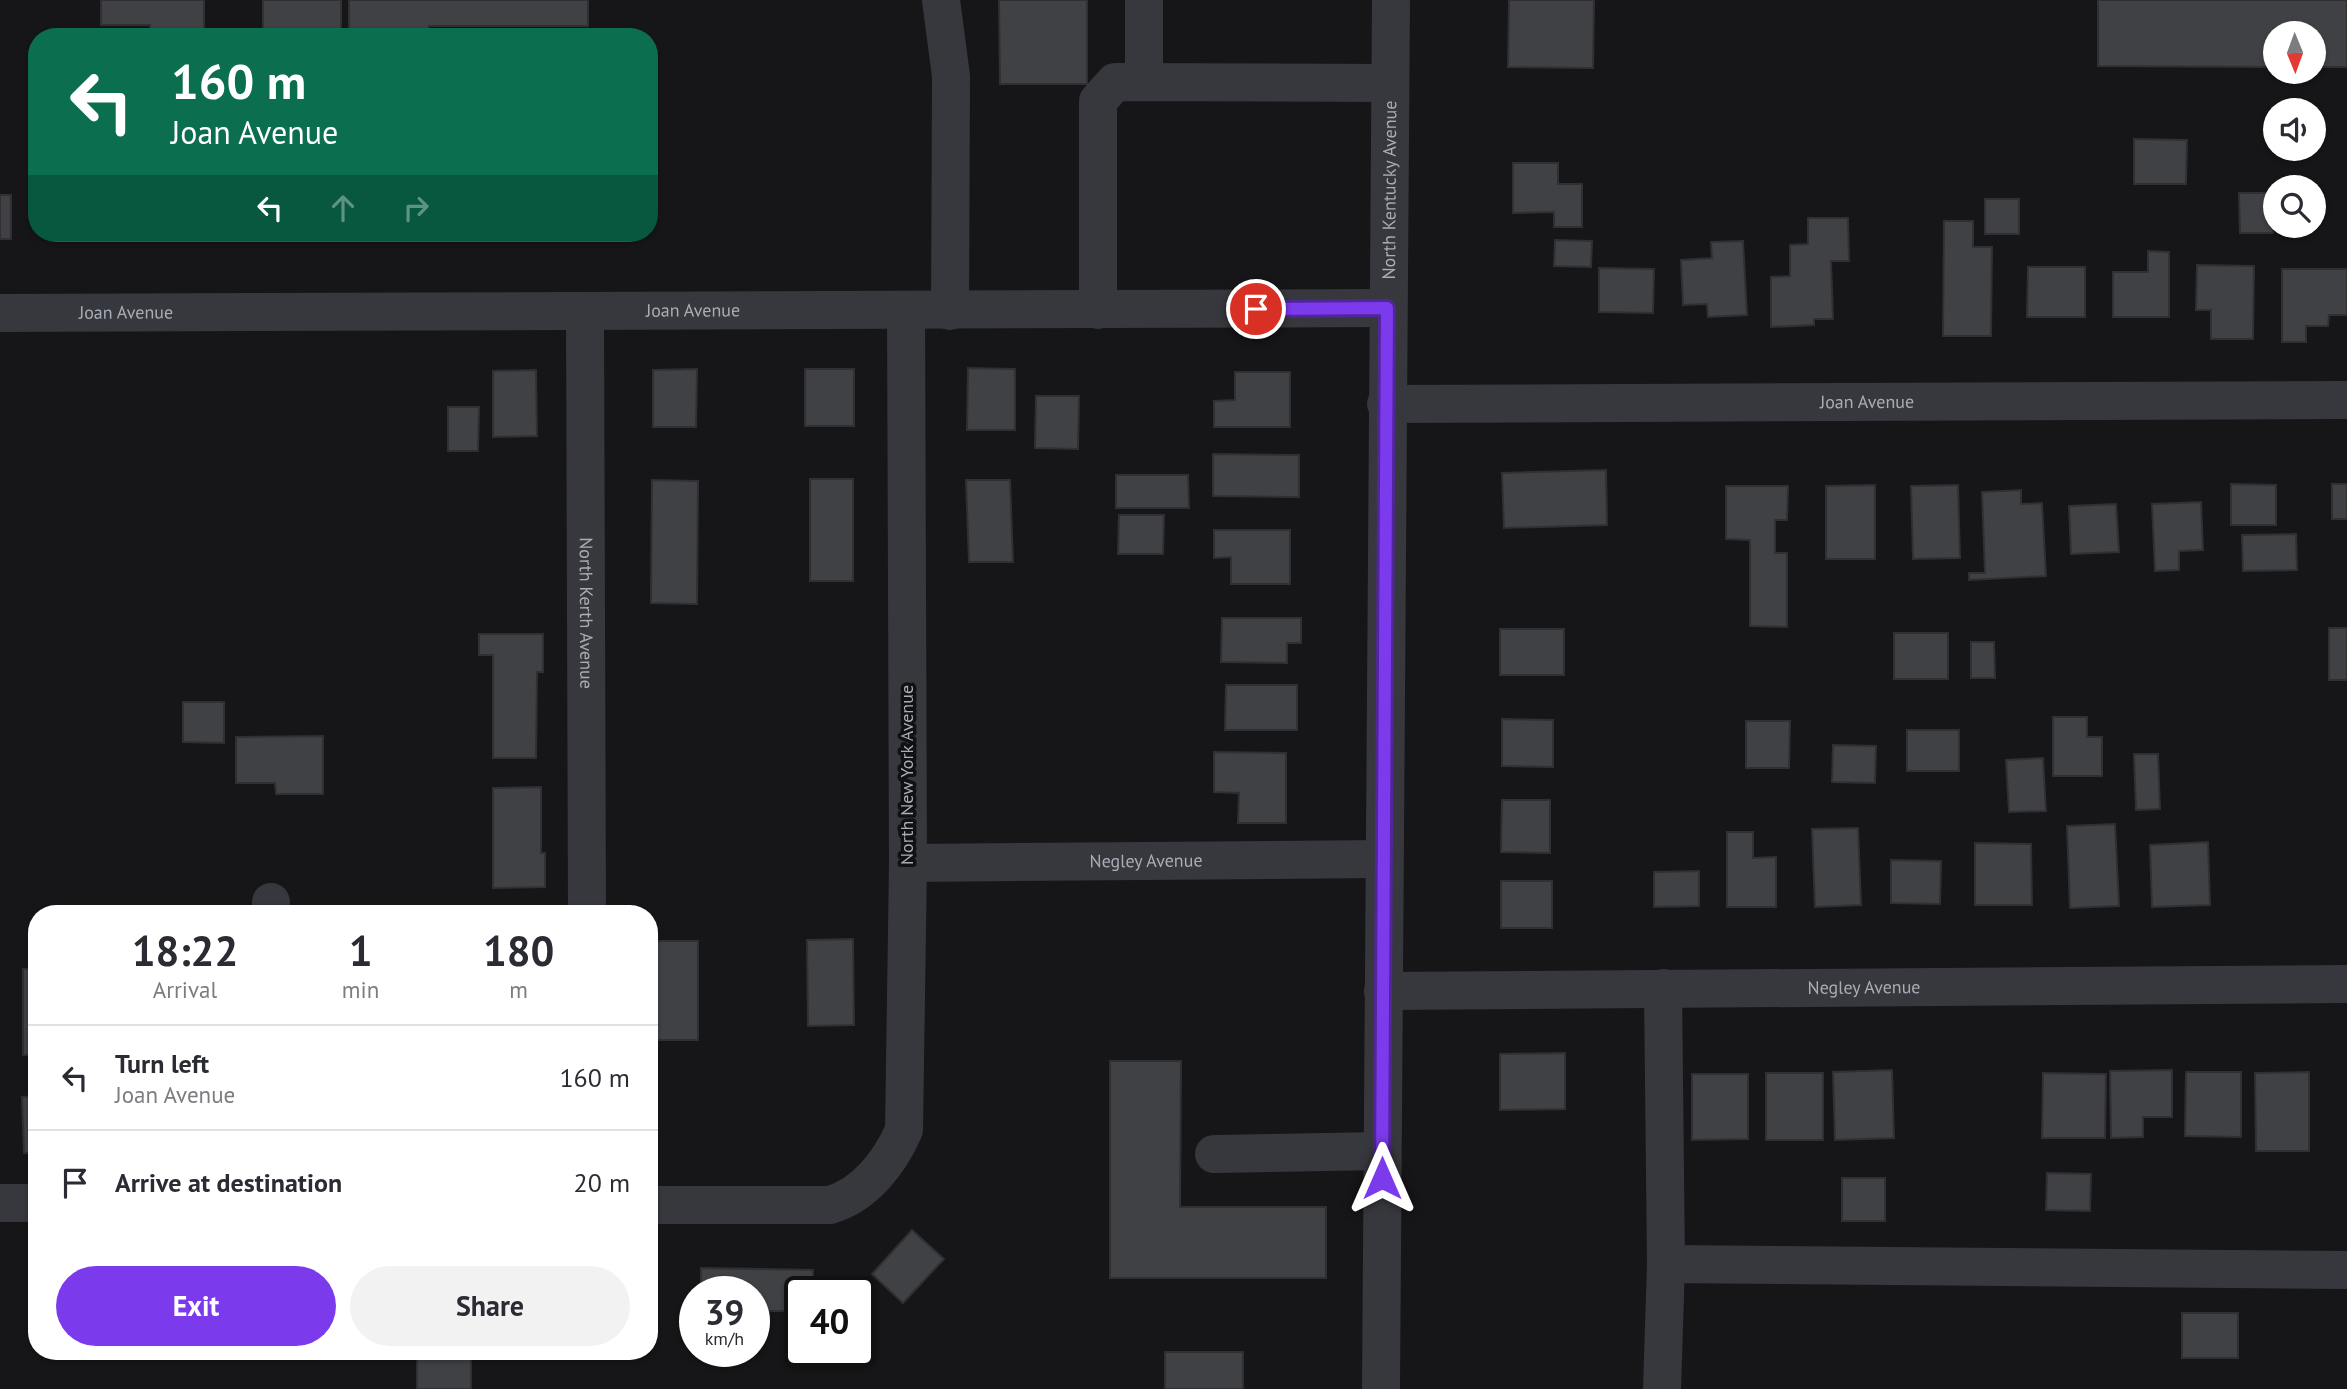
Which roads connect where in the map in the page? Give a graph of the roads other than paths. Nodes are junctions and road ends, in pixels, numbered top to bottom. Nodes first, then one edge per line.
1 (941, 0) edge
2 (1144, 0) edge
3 (1391, 0) edge
4 (1144, 82) junction
5 (1390, 83) junction
6 (1387, 308) junction
7 (1098, 310) junction
8 (950, 311) junction
9 (586, 312) junction
10 (906, 312) junction
11 (0, 313) edge
12 (2347, 400) edge
13 (1387, 404) junction
14 (1384, 859) junction
15 (908, 863) junction
16 (587, 905) edge
17 (2347, 984) edge
18 (1663, 988) junction
19 (1383, 991) junction
20 (1382, 1152) junction
21 (1214, 1154) dead end
22 (0, 1203) edge
23 (28, 1203) edge
24 (658, 1205) edge
25 (1665, 1264) junction
26 (2347, 1270) edge
27 (1381, 1389) edge
28 (1662, 1389) edge

1 - 8 street
2 - 4 street
3 - 5 street, North Kentucky Avenue
4 - 5 street
4 - 7 street
5 - 6 street, North Kentucky Avenue
6 - 7 street, Joan Avenue
6 - 13 street, North Kentucky Avenue
7 - 8 street, Joan Avenue
8 - 10 street, Joan Avenue
9 - 10 street, Joan Avenue
9 - 11 street, Joan Avenue
9 - 16 street, North Kerth Avenue
10 - 15 street, North New York Avenue
12 - 13 street, Joan Avenue
13 - 14 street, North Kentucky Avenue
14 - 15 street, Negley Avenue
14 - 19 street, North Kentucky Avenue
15 - 24 street, North New York Avenue
17 - 18 street, Negley Avenue
18 - 19 street, Negley Avenue
18 - 25 street
19 - 20 street, North Kentucky Avenue
20 - 21 street
20 - 27 street, North Kentucky Avenue
22 - 23 street
25 - 26 street
25 - 28 street

